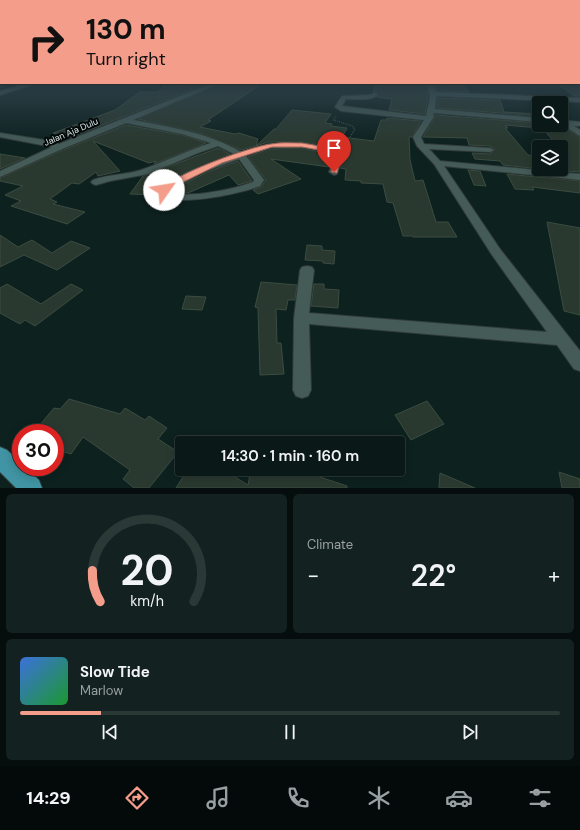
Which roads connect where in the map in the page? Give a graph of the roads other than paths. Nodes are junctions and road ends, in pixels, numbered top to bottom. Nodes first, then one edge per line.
1 (178, 99) edge
2 (343, 99) edge
3 (434, 99) edge
4 (565, 99) edge
5 (580, 100) edge
6 (430, 114) junction
7 (124, 120) junction
8 (532, 120) edge
9 (568, 123) edge
10 (580, 124) edge
11 (568, 126) edge
12 (580, 134) edge
13 (0, 135) edge
14 (220, 143) junction
15 (421, 146) junction
16 (59, 147) junction
17 (490, 150) dead end
18 (241, 155) junction
19 (437, 163) junction
20 (334, 172) dead end
21 (0, 174) edge
22 (580, 177) edge
23 (96, 182) dead end
24 (307, 270) dead end
25 (301, 318) junction
26 (560, 339) junction
27 (580, 364) edge
28 (302, 390) dead end
29 (0, 457) edge
30 (31, 488) edge

1 - 7 street, Jalan Aja Dulu
2 - 6 street
3 - 6 street
4 - 5 street
6 - 8 street
6 - 15 street
7 - 14 street
7 - 16 street, Jalan Aja Dulu
9 - 10 street
11 - 12 street
13 - 16 street
14 - 18 street
14 - 23 street
15 - 17 street
15 - 19 street
16 - 21 street, Jalan Aja Dulu
18 - 18 street
18 - 20 street
19 - 22 street
19 - 26 street
24 - 25 street
25 - 26 street
25 - 28 street
26 - 27 street
29 - 30 main road

